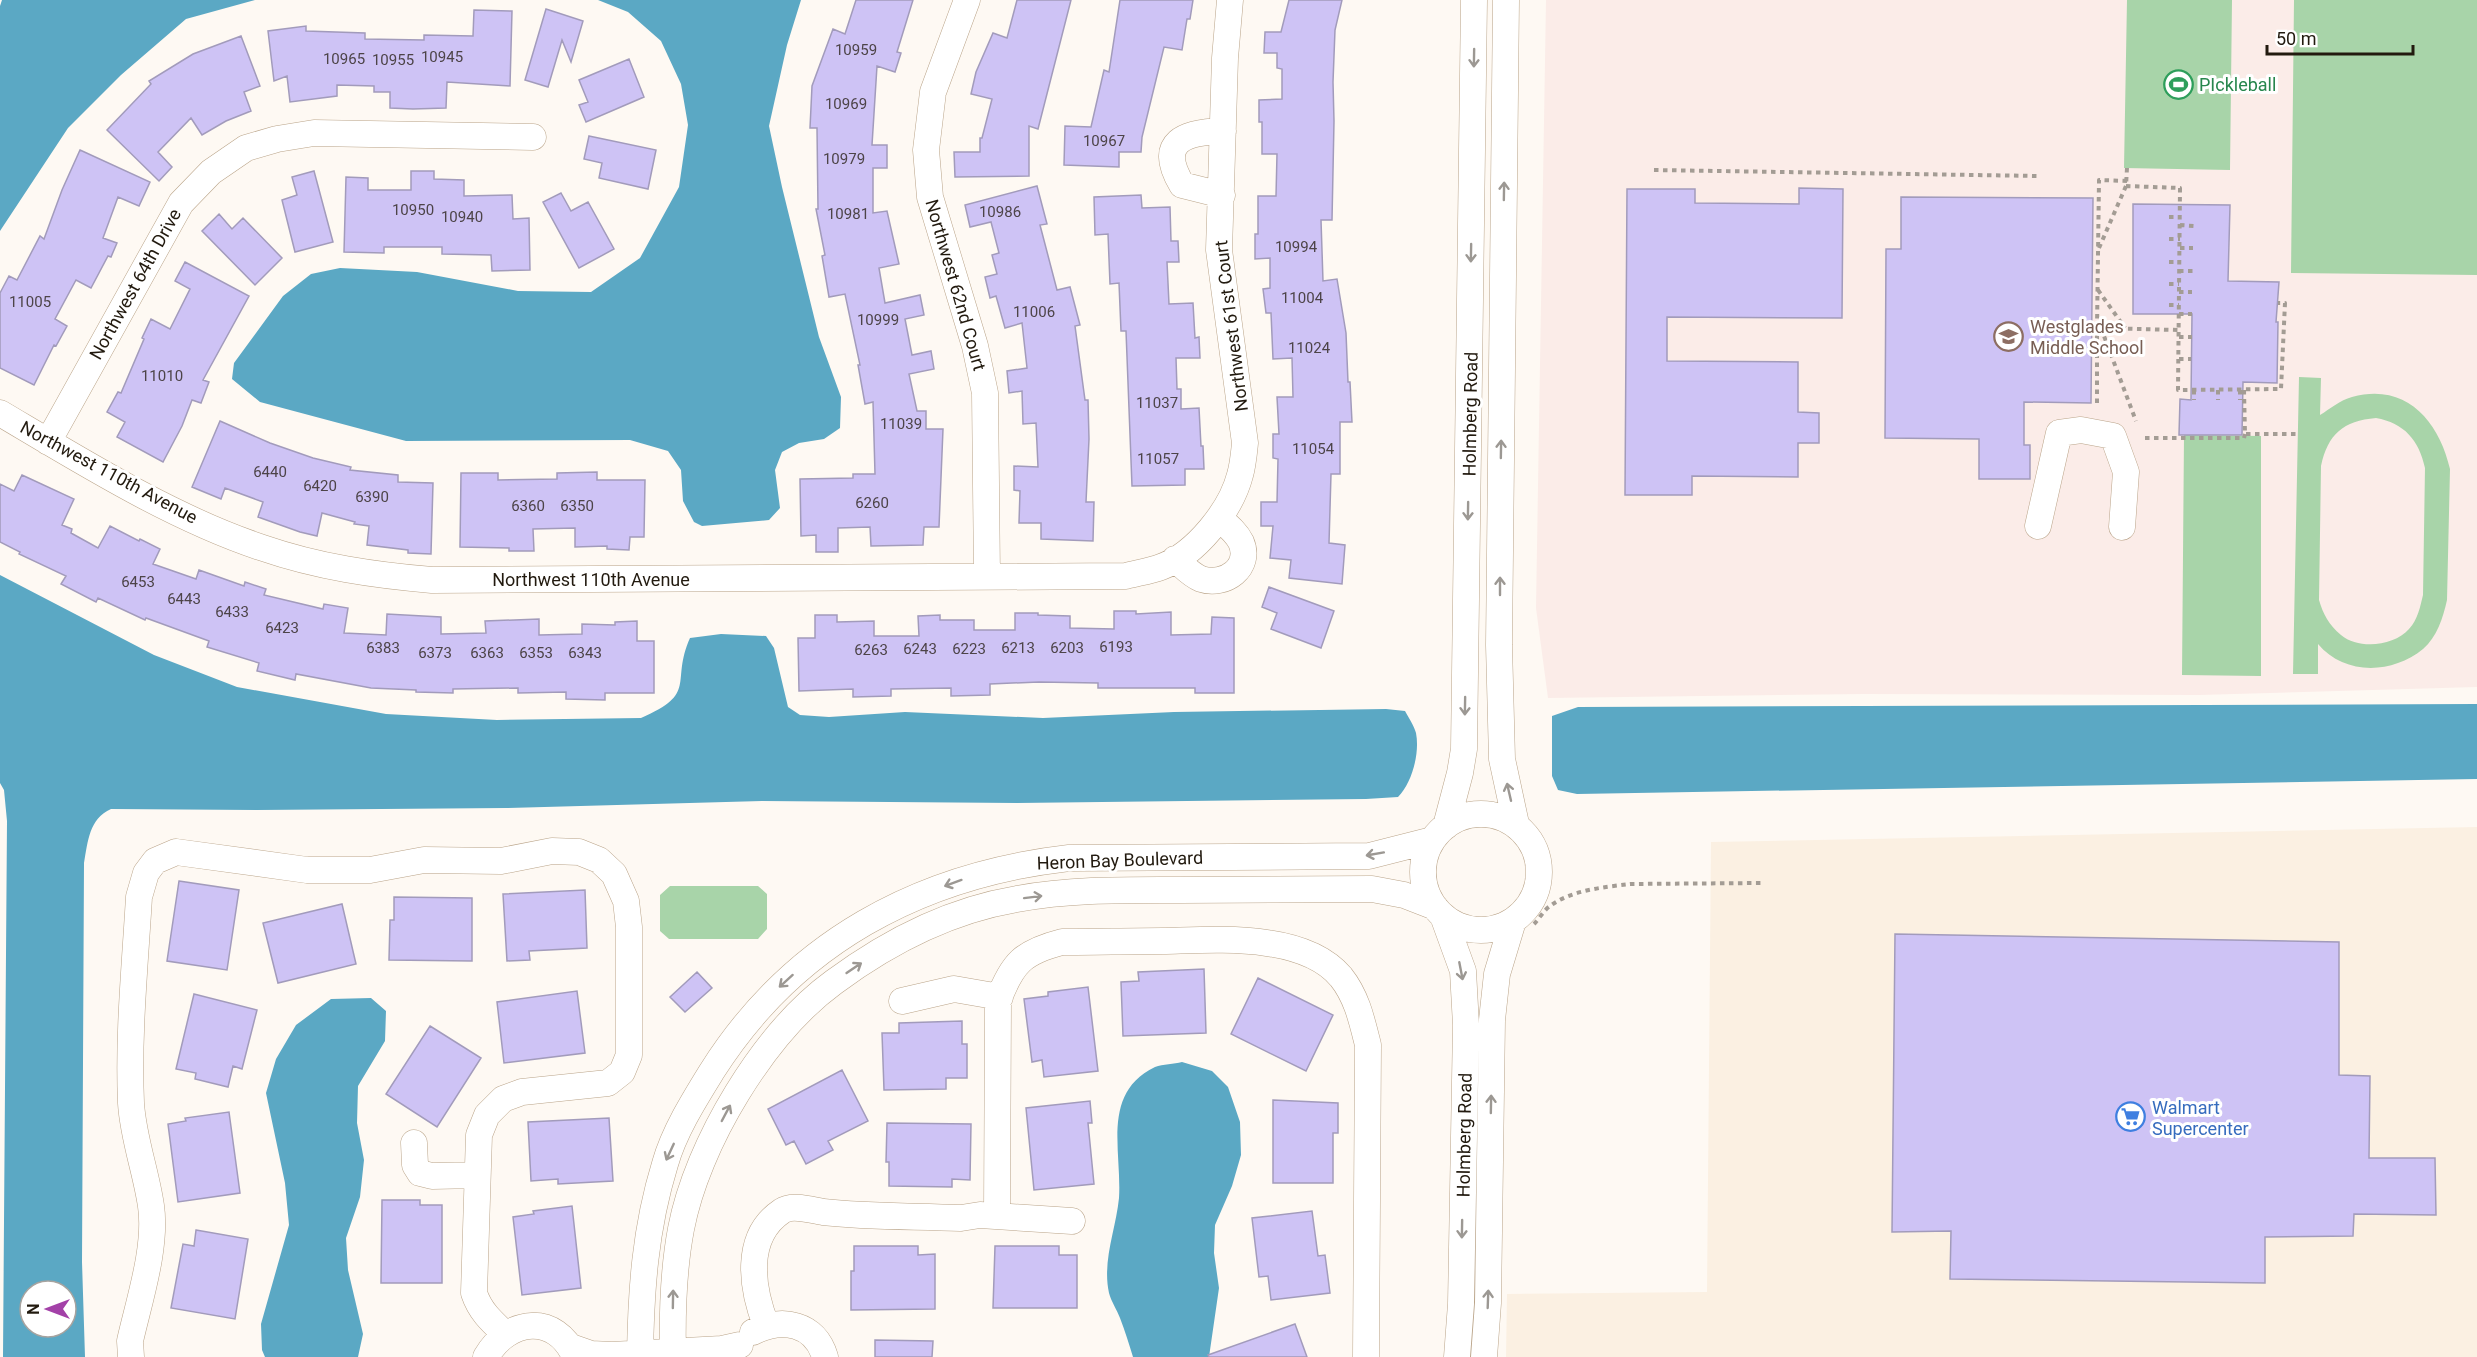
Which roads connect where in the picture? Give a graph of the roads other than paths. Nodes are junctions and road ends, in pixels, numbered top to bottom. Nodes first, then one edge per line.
1 (967, 0) edge
2 (1230, 0) edge
3 (1474, 0) edge
4 (1506, 0) edge
5 (1223, 131) junction
6 (533, 137) dead end
7 (1221, 195) junction
8 (0, 413) edge
9 (48, 442) junction
10 (1213, 526) junction
11 (2037, 526) dead end
12 (2122, 526) dead end
13 (1175, 559) junction
14 (987, 576) junction
15 (1516, 824) junction
16 (1439, 833) junction
17 (1439, 911) junction
18 (1520, 927) junction
19 (1000, 997) junction
20 (902, 1001) dead end
21 (414, 1143) dead end
22 (477, 1175) junction
23 (996, 1216) junction
24 (1072, 1221) dead end
25 (766, 1325) junction
26 (505, 1334) junction
27 (737, 1351) edge
28 (573, 1352) edge
29 (673, 1354) edge
30 (640, 1355) edge
31 (131, 1357) edge
32 (486, 1357) edge
33 (825, 1357) edge
34 (1366, 1357) edge
35 (1456, 1357) edge
36 (1485, 1357) edge

1 - 14 street, Northwest 62nd Court
2 - 5 street, Northwest 61st Court
3 -> 16 street, Holmberg Road
15 -> 4 street, Holmberg Road
5 - 7 street, Northwest 61st Court
5 - 7 street
6 - 9 street, Northwest 64th Drive
7 - 10 street, Northwest 61st Court
8 - 9 street, Northwest 110th Avenue
9 - 14 street, Northwest 110th Avenue
10 - 13 street, Northwest 110th Avenue
10 - 13 street
11 - 12 street
13 - 14 street, Northwest 110th Avenue
15 - 16 street
15 - 18 street
16 - 17 street
16 -> 30 street, Heron Bay Boulevard
17 - 18 street
29 -> 17 street, Heron Bay Boulevard
17 -> 35 street, Holmberg Road
36 -> 18 street, Holmberg Road
19 - 20 street
19 - 23 street
19 - 34 street
21 - 22 street
22 - 26 street
22 - 31 street
23 - 24 street
23 - 25 street
25 - 27 street
25 - 33 street
26 - 28 street
26 - 32 street
27 - 29 street
28 - 30 street
29 - 30 street

